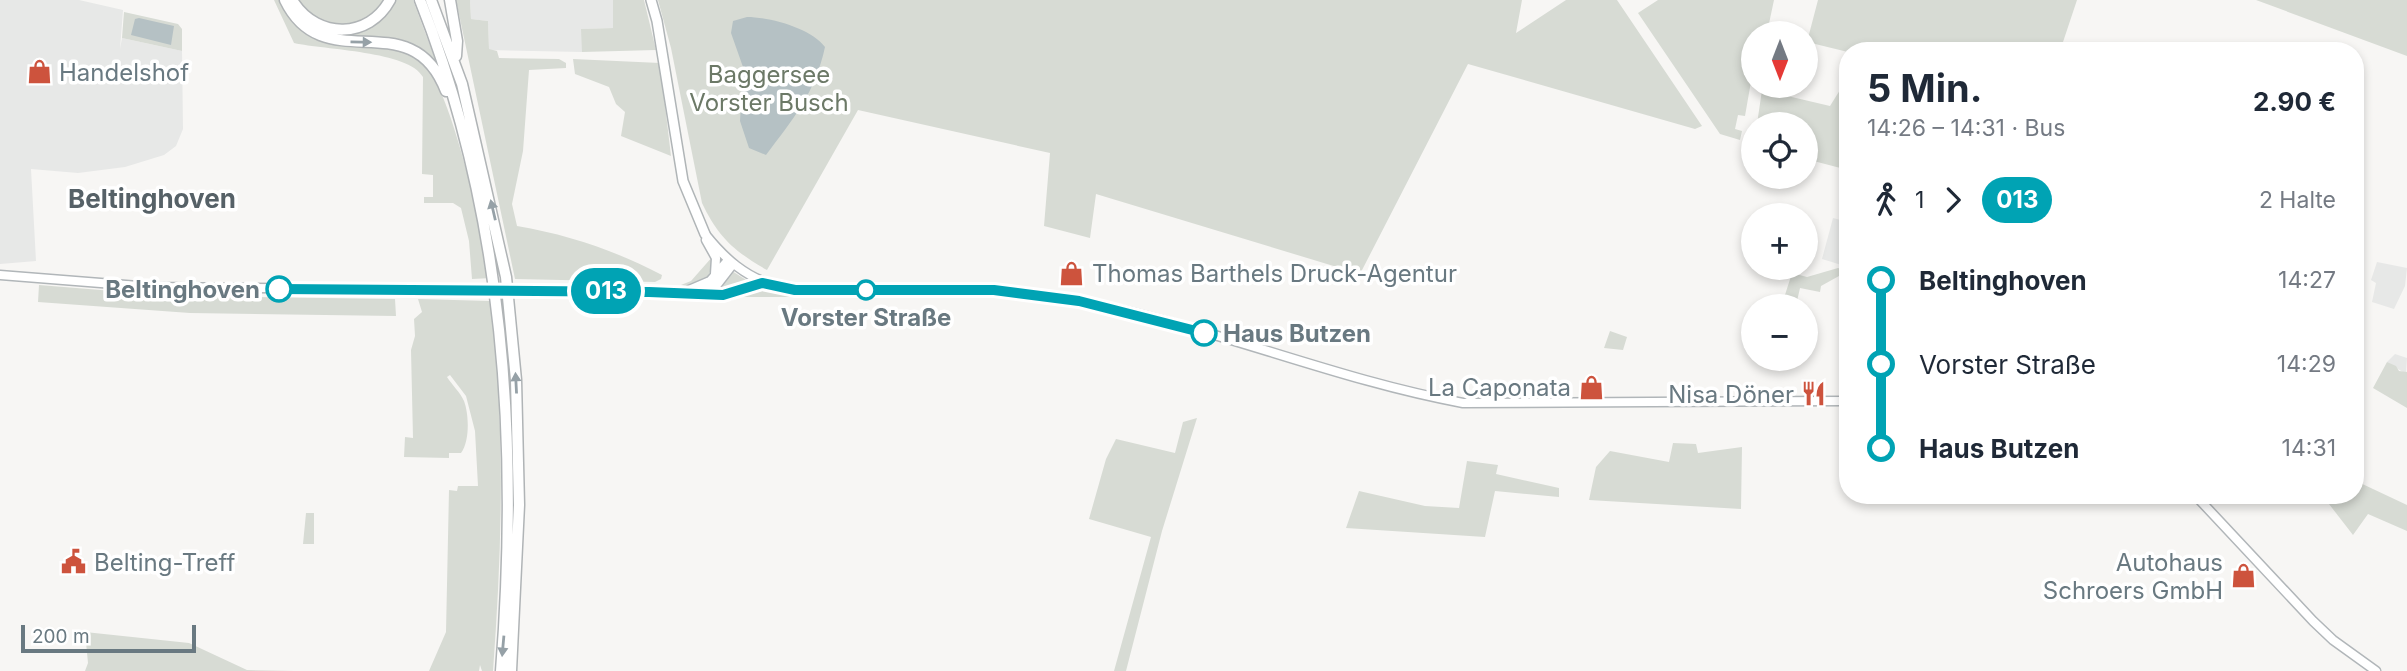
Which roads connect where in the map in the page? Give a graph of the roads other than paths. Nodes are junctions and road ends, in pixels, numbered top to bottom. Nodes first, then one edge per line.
1 (285, 0) edge
2 (292, 0) edge
3 (390, 0) edge
4 (420, 0) edge
5 (431, 0) edge
6 (450, 0) edge
7 (651, 0) edge
8 (456, 61) junction
9 (464, 133) junction
10 (705, 234) junction
11 (731, 262) junction
12 (0, 275) edge
13 (714, 278) junction
14 (767, 283) junction
15 (672, 293) junction
16 (696, 293) junction
17 (1839, 401) edge
18 (2203, 504) edge
19 (501, 671) edge
20 (511, 671) edge
21 (2376, 671) edge

1 -> 9 highway
2 - 3 highway
4 - 9 highway
5 - 8 highway
6 - 8 highway
7 - 10 main road
20 -> 8 highway
9 -> 19 highway
10 - 11 main road
10 - 13 main road
11 - 13 main road
11 - 14 main road
11 - 16 main road
12 - 15 main road, bridge
13 - 15 main road
14 - 16 main road
14 - 17 main road
15 - 16 main road
18 - 21 main road

